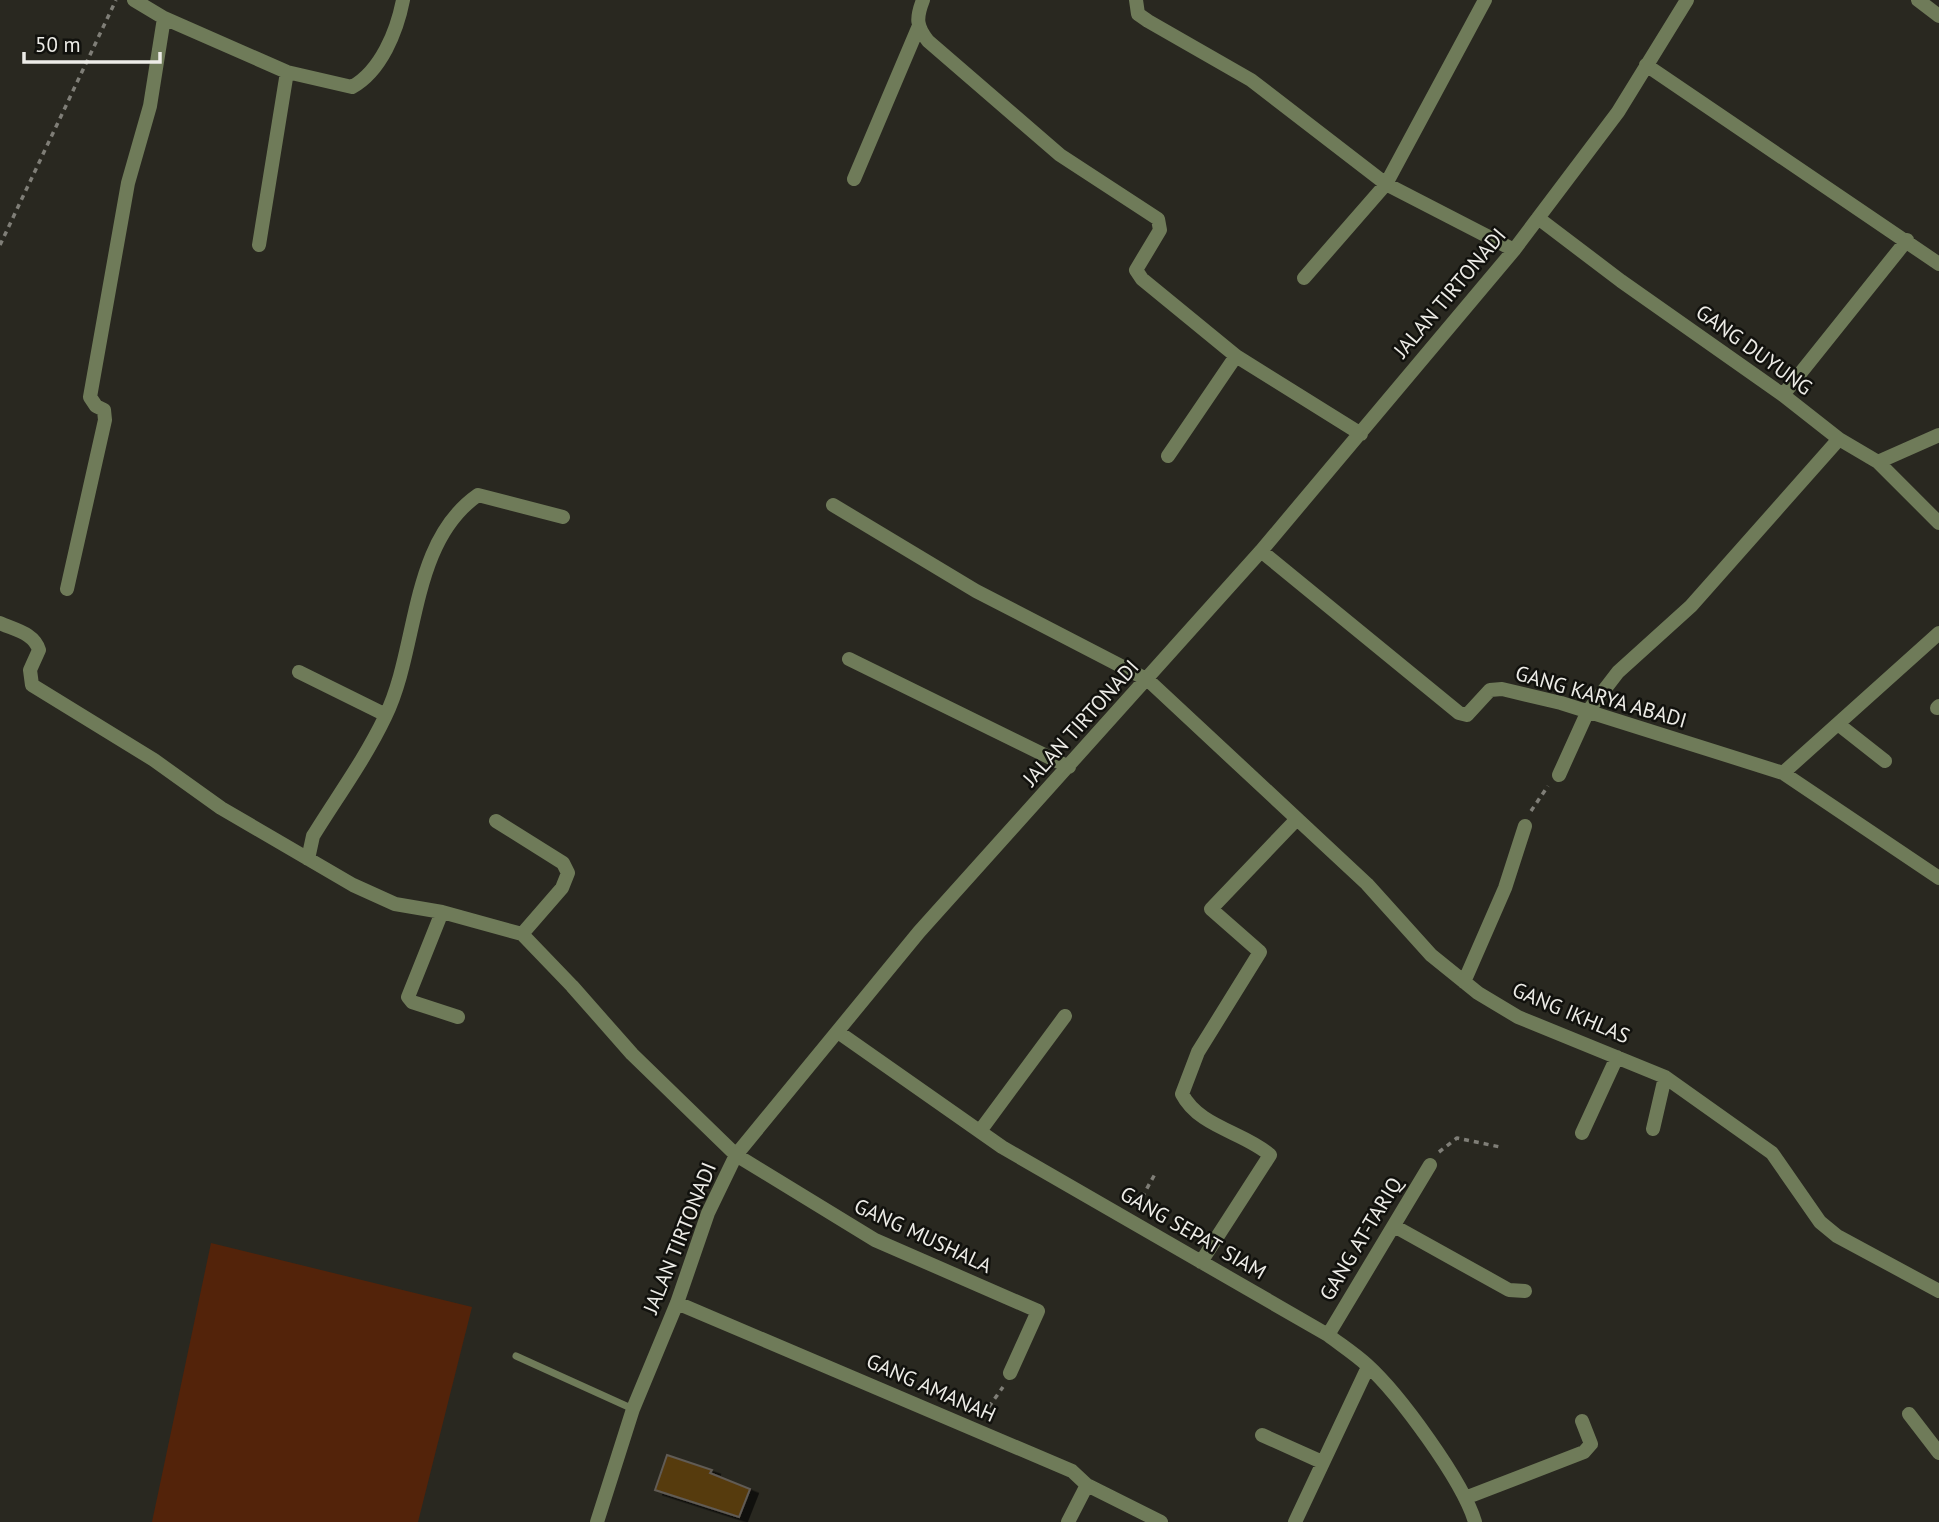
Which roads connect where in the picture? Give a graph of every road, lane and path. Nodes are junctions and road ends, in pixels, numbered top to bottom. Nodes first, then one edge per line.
1 (116, 0) edge
2 (134, 0) edge
3 (403, 0) edge
4 (923, 0) edge
5 (1136, 0) edge
6 (1485, 0) edge
7 (1687, 0) edge
8 (1918, 0) edge
9 (1939, 16) edge
10 (164, 18) junction
11 (918, 28) junction
12 (1646, 65) junction
13 (287, 72) junction
14 (854, 178) dead end
15 (1386, 184) junction
16 (1538, 218) junction
17 (1907, 240) junction
18 (0, 245) edge
19 (259, 245) dead end
20 (1514, 250) junction
21 (1939, 264) edge
22 (1304, 278) dead end
23 (1236, 356) junction
24 (1783, 395) junction
25 (1361, 434) junction
26 (1939, 436) edge
27 (1839, 439) junction
28 (1168, 456) dead end
29 (1878, 462) junction
30 (833, 505) dead end
31 (563, 517) dead end
32 (1939, 523) edge
33 (1261, 551) junction
34 (66, 589) dead end
35 (0, 623) edge
36 (1939, 633) edge
37 (849, 659) dead end
38 (299, 672) dead end
39 (1148, 680) junction
40 (1588, 711) junction
41 (386, 715) junction
42 (1838, 724) junction
43 (1885, 761) dead end
44 (1069, 767) junction
45 (1783, 773) junction
46 (1559, 775) joint
47 (1296, 820) junction
48 (496, 821) dead end
49 (1525, 826) joint
50 (308, 859) junction
51 (1939, 878) edge
52 (442, 912) junction
53 (522, 934) junction
54 (1464, 982) junction
55 (1065, 1016) dead end
56 (458, 1017) dead end
57 (838, 1032) junction
58 (1617, 1056) junction
59 (1665, 1077) junction
60 (1653, 1129) dead end
61 (980, 1131) junction
62 (1582, 1133) dead end
63 (1500, 1147) dead end
64 (736, 1155) junction
65 (1430, 1166) joint
66 (1155, 1174) dead end
67 (1129, 1221) junction
68 (1394, 1226) junction
69 (1201, 1262) junction
70 (1939, 1291) edge
71 (1525, 1292) dead end
72 (677, 1303) junction
73 (1328, 1335) junction
74 (516, 1356) dead end
75 (1368, 1367) junction
76 (1010, 1373) joint
77 (633, 1409) junction
78 (1909, 1414) dead end
79 (1582, 1421) dead end
80 (972, 1429) junction
81 (1262, 1435) dead end
82 (1939, 1453) edge
83 (1322, 1462) junction
84 (1087, 1485) junction
85 (1465, 1498) junction
86 (1296, 1521) edge
87 (597, 1522) edge
88 (1068, 1522) edge
89 (1161, 1522) edge
90 (1475, 1522) edge

1 - 18 path
2 - 10 street
3 - 13 street
4 - 11 street
5 - 15 street
6 - 15 street
7 - 12 street, JALAN TIRTONADI
8 - 9 street
10 - 13 street
10 - 34 street
11 - 14 street
11 - 23 street
12 - 16 street, JALAN TIRTONADI
12 - 17 street
13 - 19 street
15 - 20 street
15 - 22 street
16 - 20 street, JALAN TIRTONADI
16 - 24 street, GANG DUYUNG
17 - 21 street
17 - 24 street
20 - 25 street, JALAN TIRTONADI
23 - 25 street
23 - 28 street
24 - 27 street, GANG DUYUNG
25 - 33 street, JALAN TIRTONADI
26 - 29 street
27 - 29 street, GANG DUYUNG
27 - 40 street
29 - 32 street, GANG DUYUNG
30 - 39 street, GANG IKHLAS
31 - 41 street
33 - 39 street, JALAN TIRTONADI
33 - 40 street, GANG KARYA ABADI
35 - 50 street
36 - 42 street
37 - 44 street
38 - 41 street
39 - 44 street, JALAN TIRTONADI
39 - 47 street, GANG IKHLAS
40 - 45 street, GANG KARYA ABADI
40 - 46 street
41 - 50 street
42 - 43 street
42 - 45 street
44 - 57 street, JALAN TIRTONADI
45 - 51 street, GANG KARYA ABADI
46 - 49 path
47 - 54 street, GANG IKHLAS
47 - 69 street
48 - 53 street
49 - 54 street
50 - 52 street
52 - 53 street
52 - 56 street
53 - 64 street
54 - 58 street, GANG IKHLAS
55 - 61 street
57 - 61 street, GANG SEPAT SIAM
57 - 64 street, JALAN TIRTONADI
58 - 59 street, GANG IKHLAS
58 - 62 street
59 - 60 street
59 - 70 street, GANG IKHLAS
61 - 67 street, GANG SEPAT SIAM
63 - 65 path
64 - 72 street, JALAN TIRTONADI
64 - 76 street, GANG MUSHALA
65 - 68 street, GANG AT-TARIQ
66 - 67 path
67 - 69 street, GANG SEPAT SIAM
68 - 71 street
68 - 73 street, GANG AT-TARIQ
69 - 73 street, GANG SEPAT SIAM
72 - 77 street, JALAN TIRTONADI
72 - 80 street, GANG AMANAH
73 - 75 street, GANG SEPAT SIAM
74 - 77 lane
75 - 83 street
75 - 85 street, GANG SEPAT SIAM
76 - 80 path
77 - 87 street, JALAN TIRTONADI
78 - 82 street
79 - 85 street
80 - 84 street, GANG AMANAH
81 - 83 street
83 - 86 street
84 - 88 street
84 - 89 street, GANG AMANAH
85 - 90 street, GANG SEPAT SIAM

